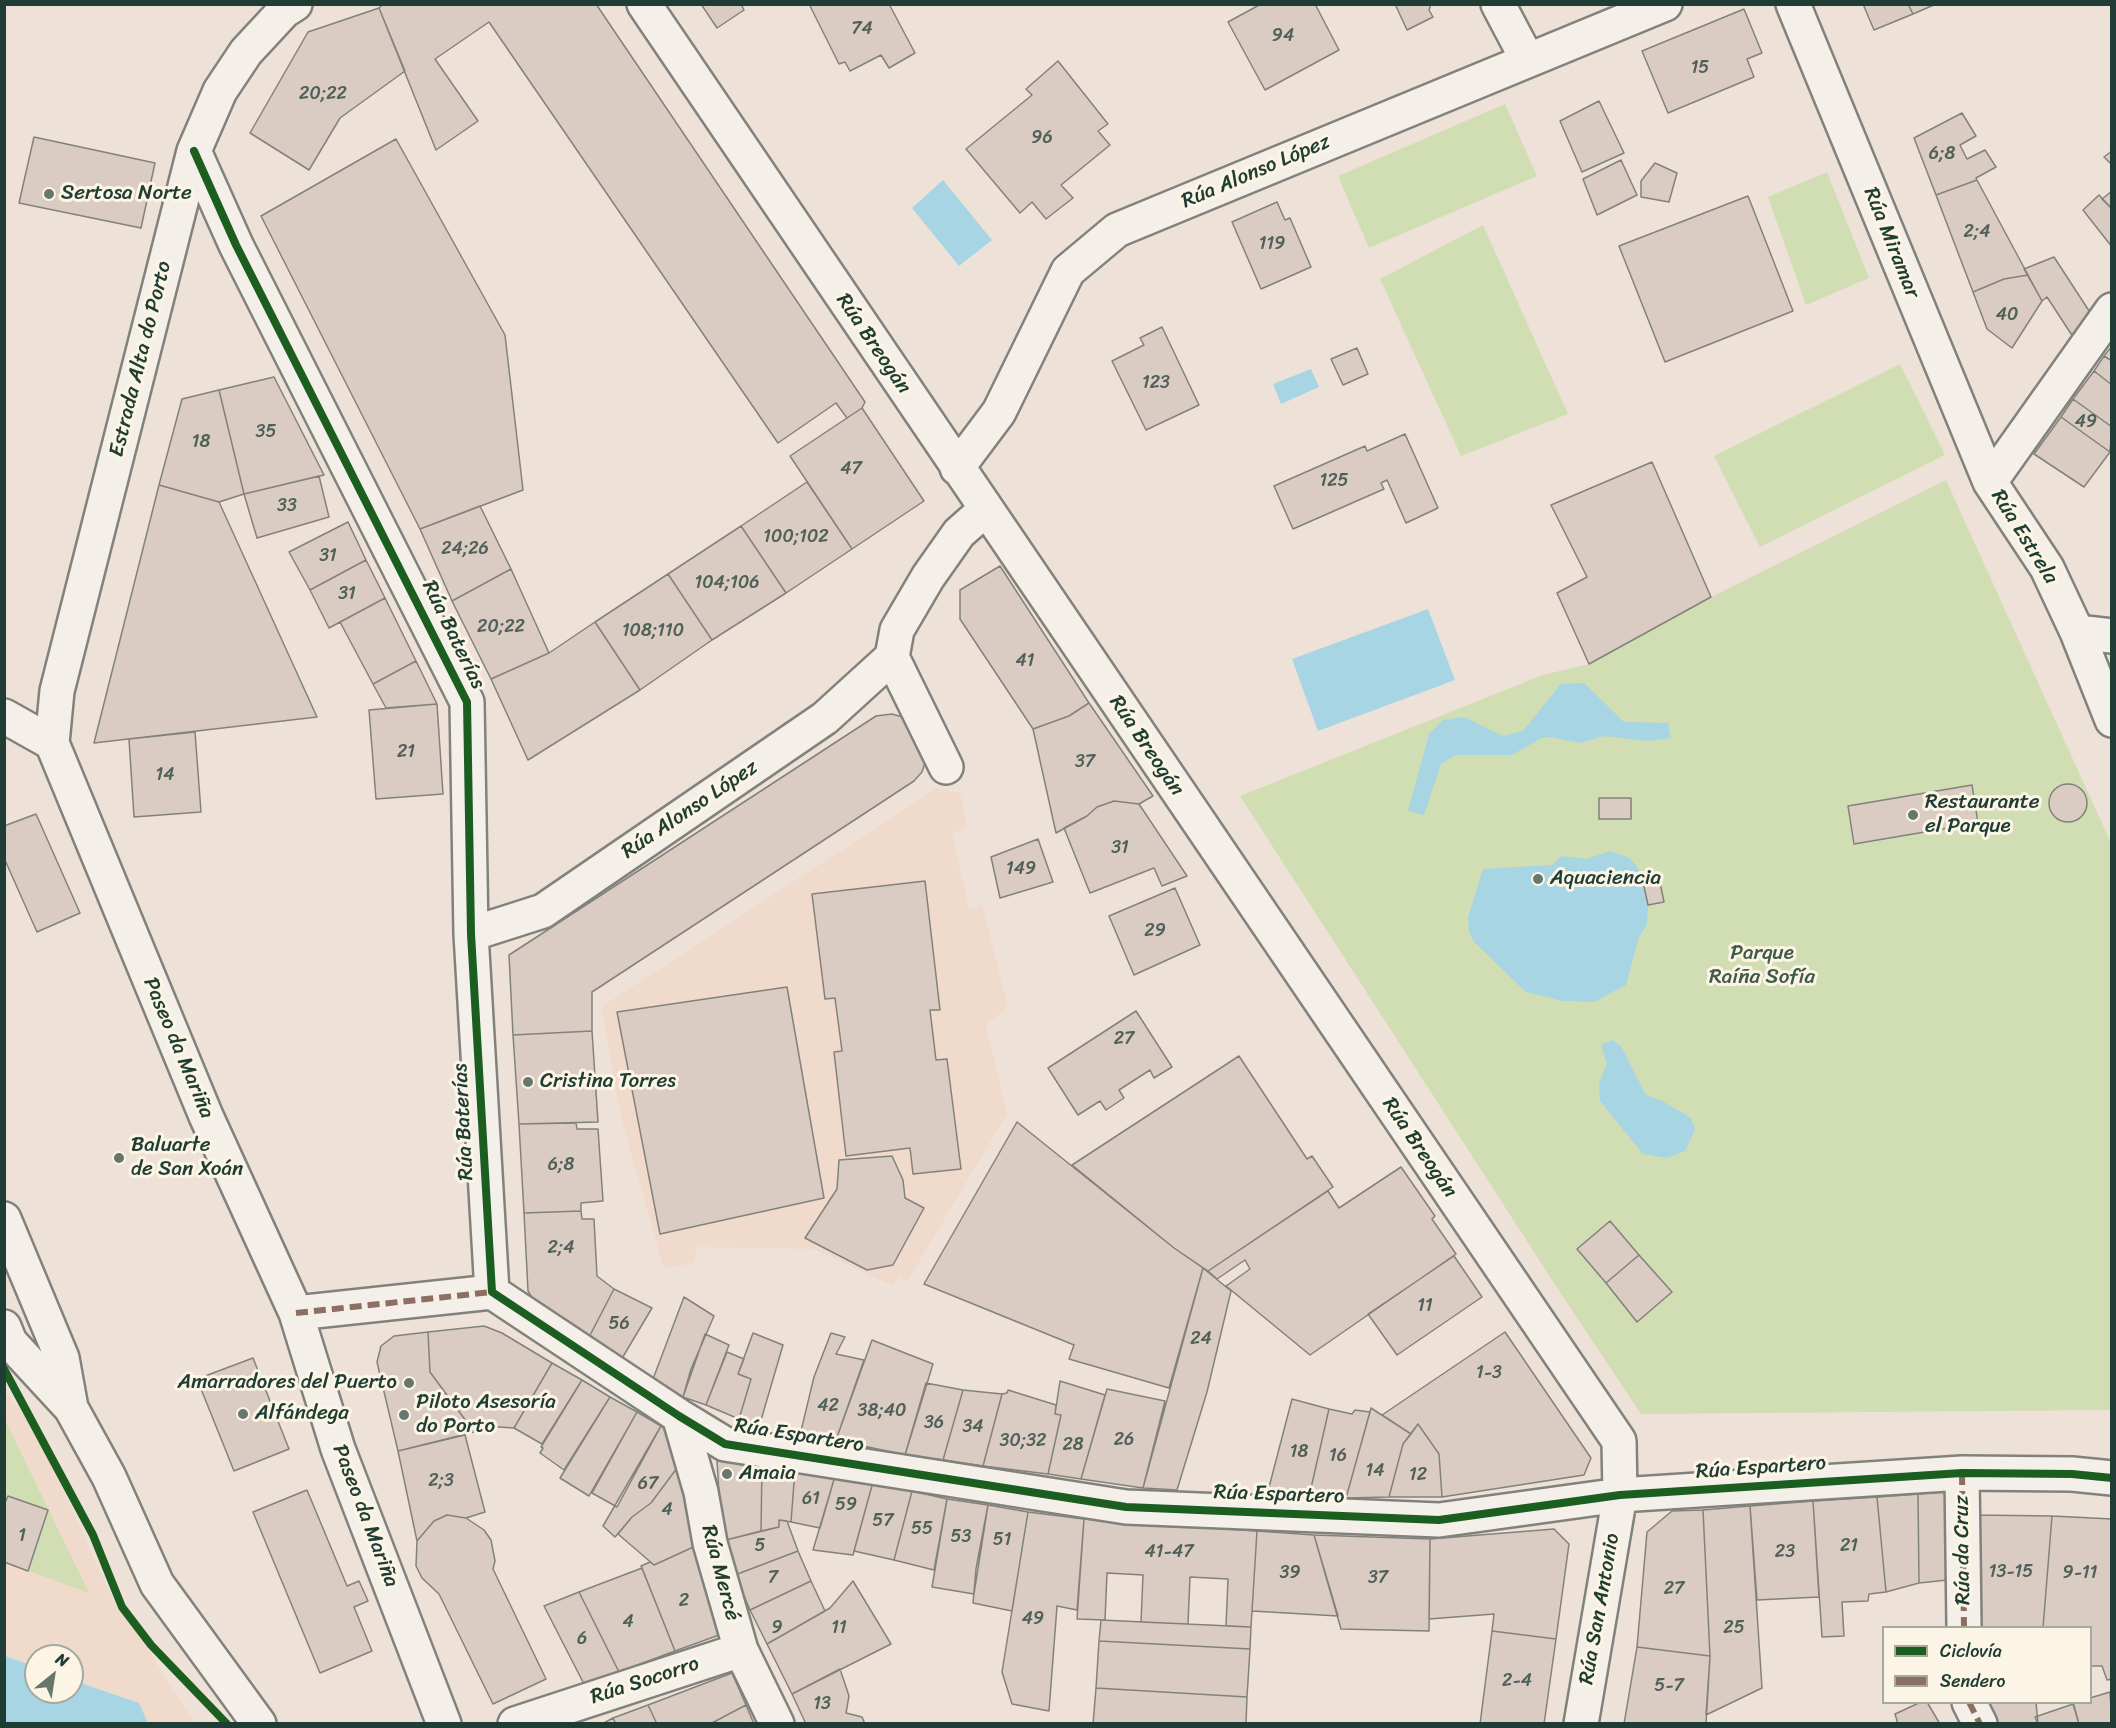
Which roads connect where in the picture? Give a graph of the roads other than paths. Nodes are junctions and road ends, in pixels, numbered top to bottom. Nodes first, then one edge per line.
1 (295, 4) edge
2 (644, 4) edge
3 (1498, 4) edge
4 (1665, 4) edge
5 (1793, 4) edge
6 (1527, 59) junction
7 (194, 151) junction
8 (2112, 310) edge
9 (957, 468) junction
10 (1990, 482) junction
11 (986, 510) junction
12 (2077, 632) junction
13 (2112, 636) edge
14 (892, 657) junction
15 (4, 716) edge
16 (2112, 720) edge
17 (52, 743) junction
18 (946, 767) dead end
19 (471, 934) junction
20 (4, 1219) edge
21 (492, 1292) junction
22 (296, 1313) junction
23 (4, 1328) edge
24 (70, 1408) junction
25 (679, 1416) junction
26 (2112, 1465) edge
27 (1962, 1473) junction
28 (2072, 1474) junction
29 (2112, 1478) edge
30 (1620, 1495) junction
31 (1964, 1626) edge
32 (741, 1650) junction
33 (1970, 1704) edge
34 (260, 1724) edge
35 (444, 1724) edge
36 (515, 1724) edge
37 (777, 1724) edge
38 (1581, 1724) edge
39 (1980, 1724) edge

1 - 7 street, Estrada Alta do Porto
2 - 9 street, Rúa Breogán
3 - 6 street
4 - 6 street, Rúa Alonso López
5 - 10 street, Rúa Miramar
6 - 9 street, Rúa Alonso López
7 - 17 street, Estrada Alta do Porto
7 - 19 street, Rúa Baterías
8 - 10 street, Rúa Estrela
9 - 11 street, Rúa Breogán
10 - 12 street, Rúa Estrela
11 - 14 street
11 - 30 street, Rúa Breogán
12 - 13 street
12 - 16 street, Rúa Estrela
14 - 18 street
14 - 19 street, Rúa Alonso López
15 - 17 street
17 - 22 street, Paseo da Mariña
19 - 21 street, Rúa Baterías
20 - 24 street
21 - 22 street
21 - 25 street, Rúa Espartero
22 - 35 street, Paseo da Mariña
23 - 24 street
24 - 34 street
25 - 30 street, Rúa Espartero
25 - 32 street, Rúa Mercé
26 - 28 street
27 - 28 street, Rúa Espartero
27 - 30 street, Rúa Espartero
27 - 31 street, Rúa da Cruz
28 - 29 street, Rúa Espartero
30 - 38 street, Rúa San Antonio
32 - 36 street, Rúa Socorro
32 - 37 street, Rúa Mercé
33 - 39 street

